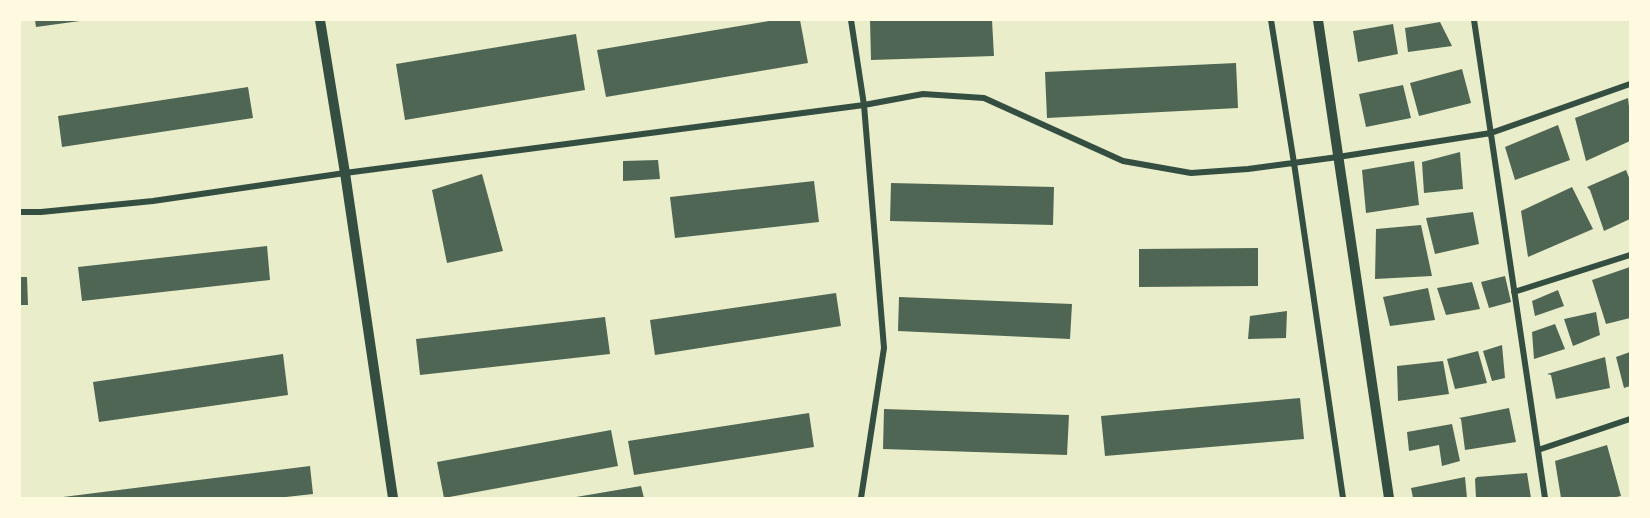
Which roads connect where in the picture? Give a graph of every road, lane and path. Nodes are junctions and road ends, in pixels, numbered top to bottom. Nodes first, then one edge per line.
1 (320, 20) edge
2 (851, 20) edge
3 (1270, 20) edge
4 (1318, 20) edge
5 (1474, 20) edge
6 (1630, 84) edge
7 (864, 105) junction
8 (1491, 133) junction
9 (1338, 157) junction
10 (1294, 163) junction
11 (345, 173) junction
12 (20, 212) edge
13 (1630, 255) edge
14 (1514, 292) junction
15 (1630, 419) edge
16 (1538, 450) junction
17 (393, 498) edge
18 (861, 498) edge
19 (1343, 498) edge
20 (1389, 498) edge
21 (1545, 498) edge

1 - 11 street
2 - 7 street
3 - 10 street
4 - 9 street
5 - 8 street
6 - 8 street
7 - 10 street
7 - 11 street
7 - 18 street
8 - 9 street
8 - 14 street
9 - 10 street
9 - 20 street
10 - 19 street
11 - 12 street
11 - 17 street
13 - 14 street
14 - 16 street
15 - 16 street
16 - 21 street

